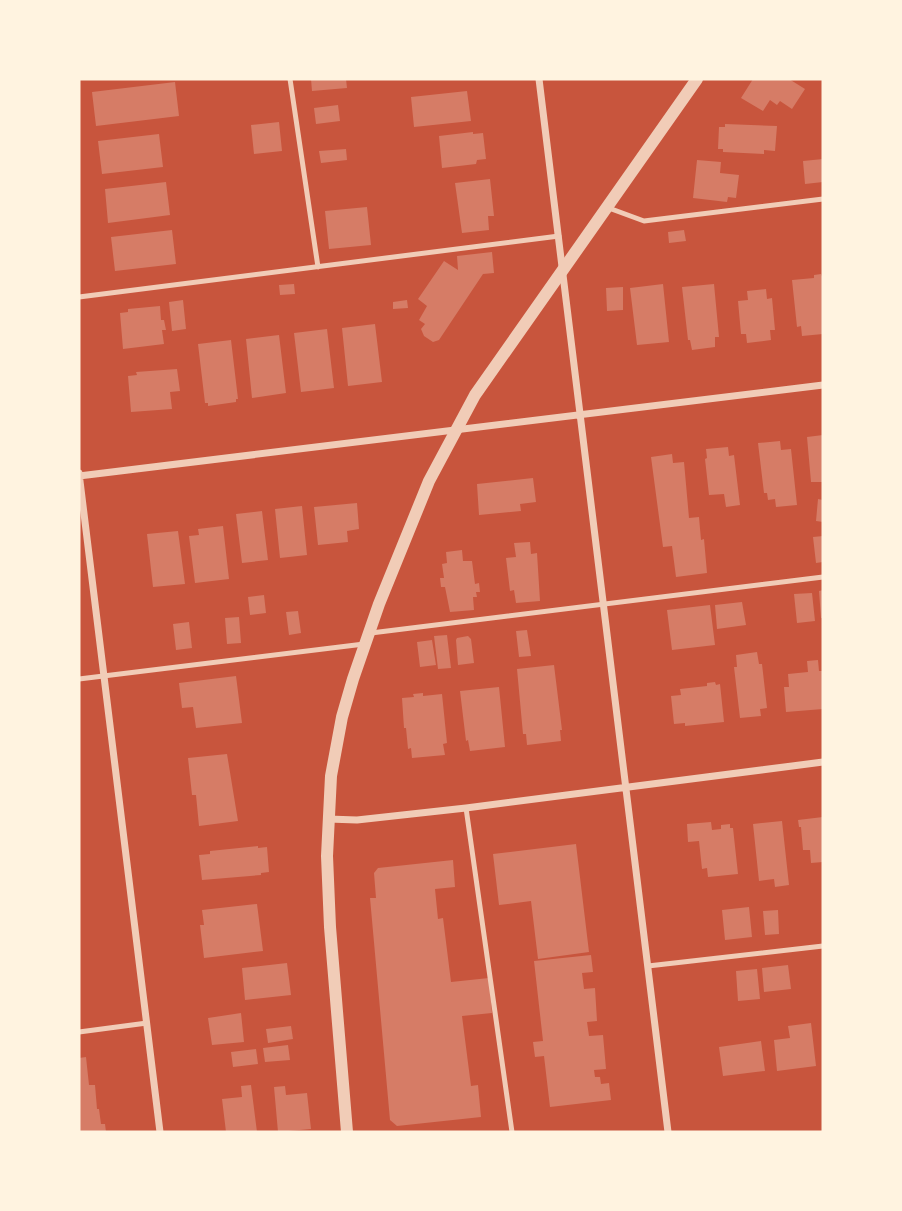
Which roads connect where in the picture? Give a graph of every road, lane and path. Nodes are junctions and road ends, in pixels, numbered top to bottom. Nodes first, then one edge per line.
1 (290, 79) edge
2 (539, 79) edge
3 (696, 79) edge
4 (823, 199) edge
5 (606, 207) junction
6 (559, 236) junction
7 (318, 267) junction
8 (562, 268) junction
9 (79, 297) edge
10 (823, 385) edge
11 (581, 415) junction
12 (457, 430) junction
13 (79, 475) edge
14 (823, 577) edge
15 (604, 604) junction
16 (366, 639) junction
17 (104, 676) junction
18 (79, 680) edge
19 (823, 762) edge
20 (625, 787) junction
21 (466, 808) junction
22 (328, 819) junction
23 (823, 946) edge
24 (648, 967) junction
25 (147, 1023) junction
26 (79, 1032) edge
27 (160, 1132) edge
28 (347, 1132) edge
29 (512, 1132) edge
30 (668, 1132) edge

1 - 7 lane
2 - 6 street
3 - 5 street
4 - 5 lane
5 - 8 street
6 - 7 lane
6 - 8 street
7 - 9 lane
8 - 11 street
8 - 12 street
10 - 11 street
11 - 12 street
11 - 15 street
12 - 13 street
12 - 16 street
13 - 17 street
14 - 15 lane
15 - 16 lane
15 - 20 street
16 - 17 lane
16 - 22 street
17 - 18 lane
17 - 25 street
19 - 20 street
20 - 21 street
20 - 24 street
21 - 22 street
21 - 29 lane
22 - 28 street
23 - 24 lane
24 - 30 street
25 - 26 lane
25 - 27 street

